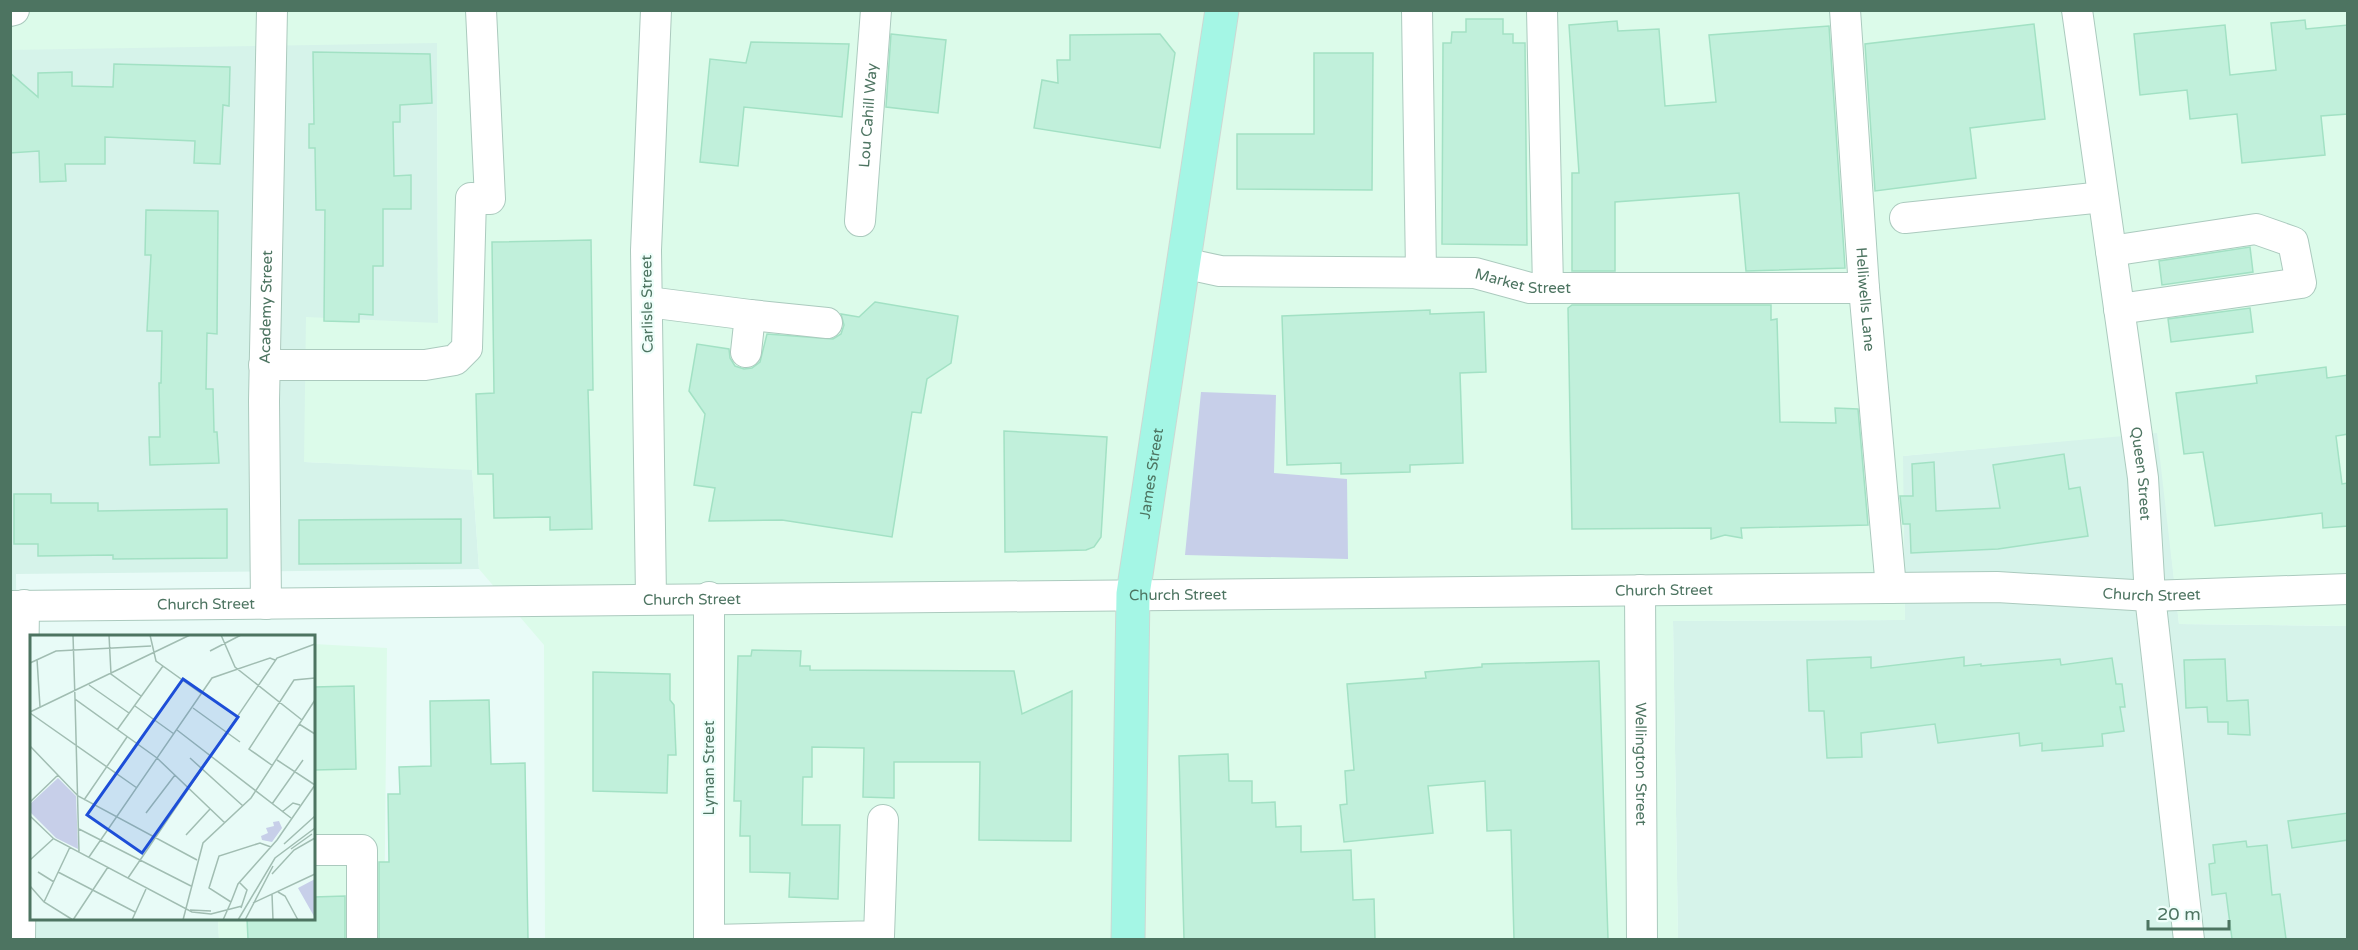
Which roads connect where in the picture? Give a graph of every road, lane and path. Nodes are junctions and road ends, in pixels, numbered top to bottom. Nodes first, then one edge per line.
1 (272, 10) edge
2 (481, 10) edge
3 (656, 10) edge
4 (876, 10) edge
5 (1222, 10) edge
6 (1418, 10) edge
7 (1542, 10) edge
8 (1845, 10) edge
9 (2077, 10) edge
10 (2103, 197) junction
11 (1905, 218) dead end
12 (860, 221) dead end
13 (2111, 251) junction
14 (1183, 263) junction
15 (1421, 272) junction
16 (1548, 288) junction
17 (1864, 288) junction
18 (648, 302) junction
19 (2119, 309) junction
20 (750, 315) junction
21 (827, 322) dead end
22 (746, 352) dead end
23 (264, 365) junction
24 (1891, 588) junction
25 (2348, 589) edge
26 (1640, 590) junction
27 (1133, 594) junction
28 (2150, 596) junction
29 (709, 597) junction
30 (651, 598) junction
31 (266, 604) junction
32 (17, 606) edge
33 (882, 820) dead end
34 (315, 850) edge
35 (20, 939) edge
36 (362, 939) edge
37 (710, 939) edge
38 (1128, 939) edge
39 (1642, 939) edge
40 (2189, 939) edge

1 - 23 street, Academy Street
2 - 23 street
3 - 18 street, Carlisle Street
4 - 12 street, Lou Cahill Way
5 - 14 main road, James Street
6 - 15 street
7 - 16 street
8 - 17 street, Helliwells Lane
9 - 10 street, Queen Street
10 - 11 street
10 - 13 street, Queen Street
13 - 19 street, Queen Street
13 - 19 street
14 - 15 street, Market Street
14 - 27 main road, James Street
15 - 16 street, Market Street
16 - 17 street, Market Street
17 - 24 street, Helliwells Lane
18 - 20 street
18 - 30 street, Carlisle Street
19 - 28 street, Queen Street
20 - 21 street
20 - 22 street
23 - 31 street, Academy Street
24 - 26 street, Church Street
24 - 28 street, Church Street
25 - 28 street, Church Street
26 - 27 street, Church Street
26 - 39 street, Wellington Street
27 - 29 street, Church Street
27 - 38 main road, James Street
28 - 40 street, Queen Street
29 - 30 street, Church Street
29 - 37 street, Lyman Street
30 - 31 street, Church Street
31 - 32 street, Church Street
32 - 35 street
33 - 37 street
34 - 36 street

